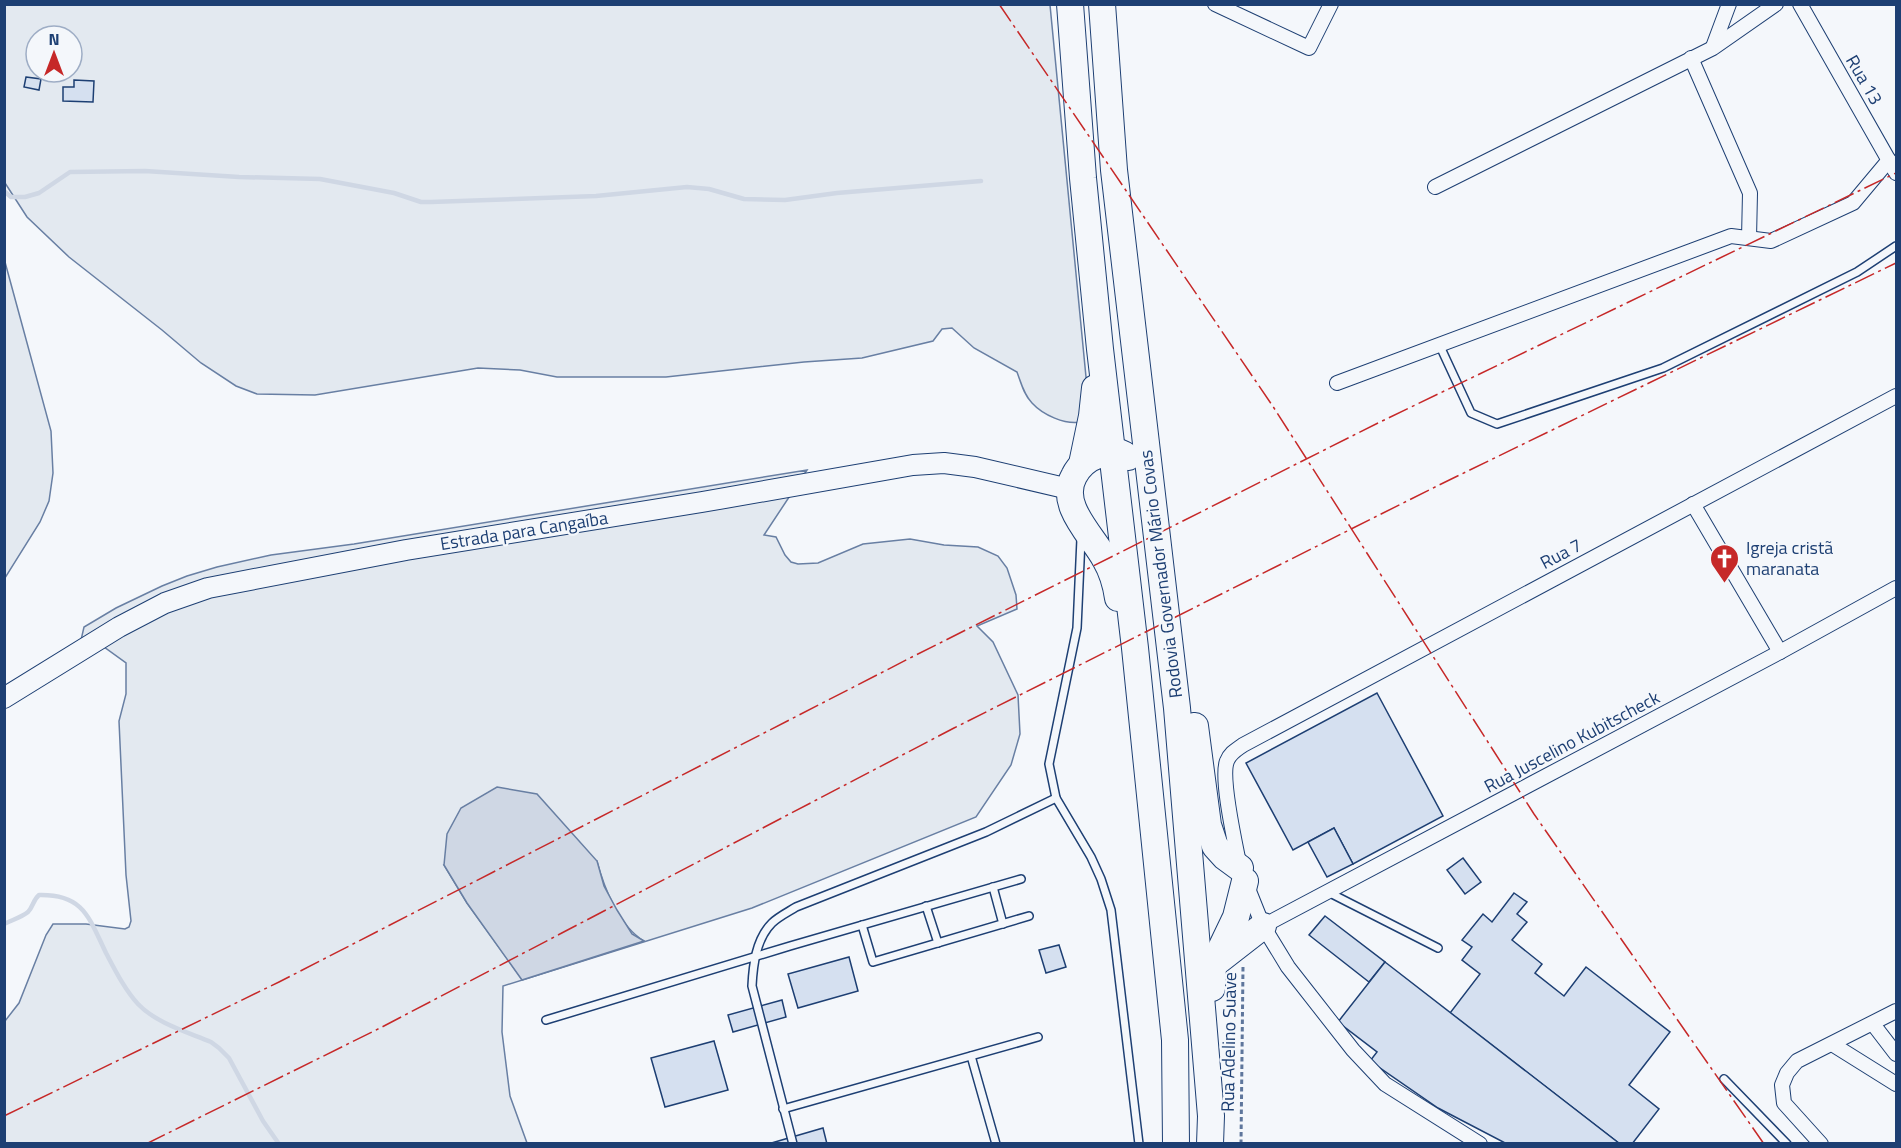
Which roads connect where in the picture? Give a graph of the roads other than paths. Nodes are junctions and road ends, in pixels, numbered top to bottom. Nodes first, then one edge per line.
1 (1070, 4) edge
2 (1102, 4) edge
3 (1215, 4) edge
4 (1331, 4) edge
5 (1729, 4) edge
6 (1776, 4) edge
7 (1800, 4) edge
8 (1713, 48) junction
9 (1692, 58) junction
10 (1889, 160) junction
11 (1896, 173) edge
12 (1436, 187) dead end
13 (1749, 238) junction
14 (1896, 246) edge
15 (1439, 344) junction
16 (1100, 349) junction
17 (1337, 383) dead end
18 (1896, 396) edge
19 (1113, 450) junction
20 (1082, 464) junction
21 (1069, 489) junction
22 (1693, 504) junction
23 (1081, 521) junction
24 (1156, 527) junction
25 (1896, 588) edge
26 (1168, 631) junction
27 (1779, 652) junction
28 (4, 698) edge
29 (1056, 798) junction
30 (1242, 874) junction
31 (1021, 879) dead end
32 (1159, 881) junction
33 (993, 887) junction
34 (1328, 892) junction
35 (926, 906) junction
36 (1029, 916) dead end
37 (1003, 924) junction
38 (862, 925) junction
39 (1253, 934) junction
40 (938, 943) junction
41 (1438, 948) dead end
42 (756, 956) junction
43 (1213, 965) junction
44 (1896, 1011) edge
45 (546, 1020) dead end
46 (1873, 1024) junction
47 (1204, 1028) junction
48 (1038, 1037) dead end
49 (1832, 1044) junction
50 (1896, 1054) edge
51 (971, 1056) junction
52 (1724, 1080) dead end
53 (1896, 1084) edge
54 (783, 1109) junction
55 (793, 1143) edge
56 (996, 1143) edge
57 (1139, 1143) edge
58 (1176, 1143) edge
59 (1210, 1143) edge
60 (1476, 1143) edge
61 (1787, 1143) edge
62 (1821, 1143) edge

1 - 16 highway, Rodovia Governador Mário Covas
2 - 24 highway, Rodovia Governador Mário Covas
3 - 4 street
5 - 8 street
6 - 8 street
7 - 10 street, Rua 13
8 - 9 street
9 - 12 street
9 - 13 street
10 - 11 street, Rua 13
10 - 13 street
13 - 15 street
14 - 15 lane
15 - 17 street
16 - 19 highway, Rodovia Governador Mário Covas
16 - 20 highway
18 - 22 street, Rua 7
19 - 20 highway
19 - 26 highway
19 - 32 highway, Rodovia Governador Mário Covas
20 - 21 highway
21 - 23 highway
21 - 28 street, Estrada para Cangaíba
22 - 27 street
22 - 30 street, Rua 7
23 - 29 lane
23 - 32 highway
24 - 26 highway, Rodovia Governador Mário Covas
24 - 30 highway
25 - 27 street, Rua Juscelino Kubitscheck
26 - 47 highway, Rodovia Governador Mário Covas
27 - 34 street, Rua Juscelino Kubitscheck
29 - 42 lane
29 - 57 lane
30 - 39 street
30 - 43 highway
31 - 33 lane
32 - 58 highway, Rodovia Governador Mário Covas
33 - 35 lane
33 - 37 lane
34 - 39 street, Rua Juscelino Kubitscheck
34 - 41 lane
35 - 38 lane
35 - 40 lane
36 - 37 lane
37 - 40 lane
38 - 40 lane
38 - 42 lane
39 - 43 highway
39 - 60 street
42 - 45 lane
42 - 54 lane
43 - 47 highway
44 - 46 street
46 - 49 street
46 - 50 street
47 - 59 highway, Rodovia Governador Mário Covas
48 - 51 lane
49 - 53 street
49 - 62 street
51 - 54 lane
51 - 56 lane
52 - 61 lane
54 - 55 lane

